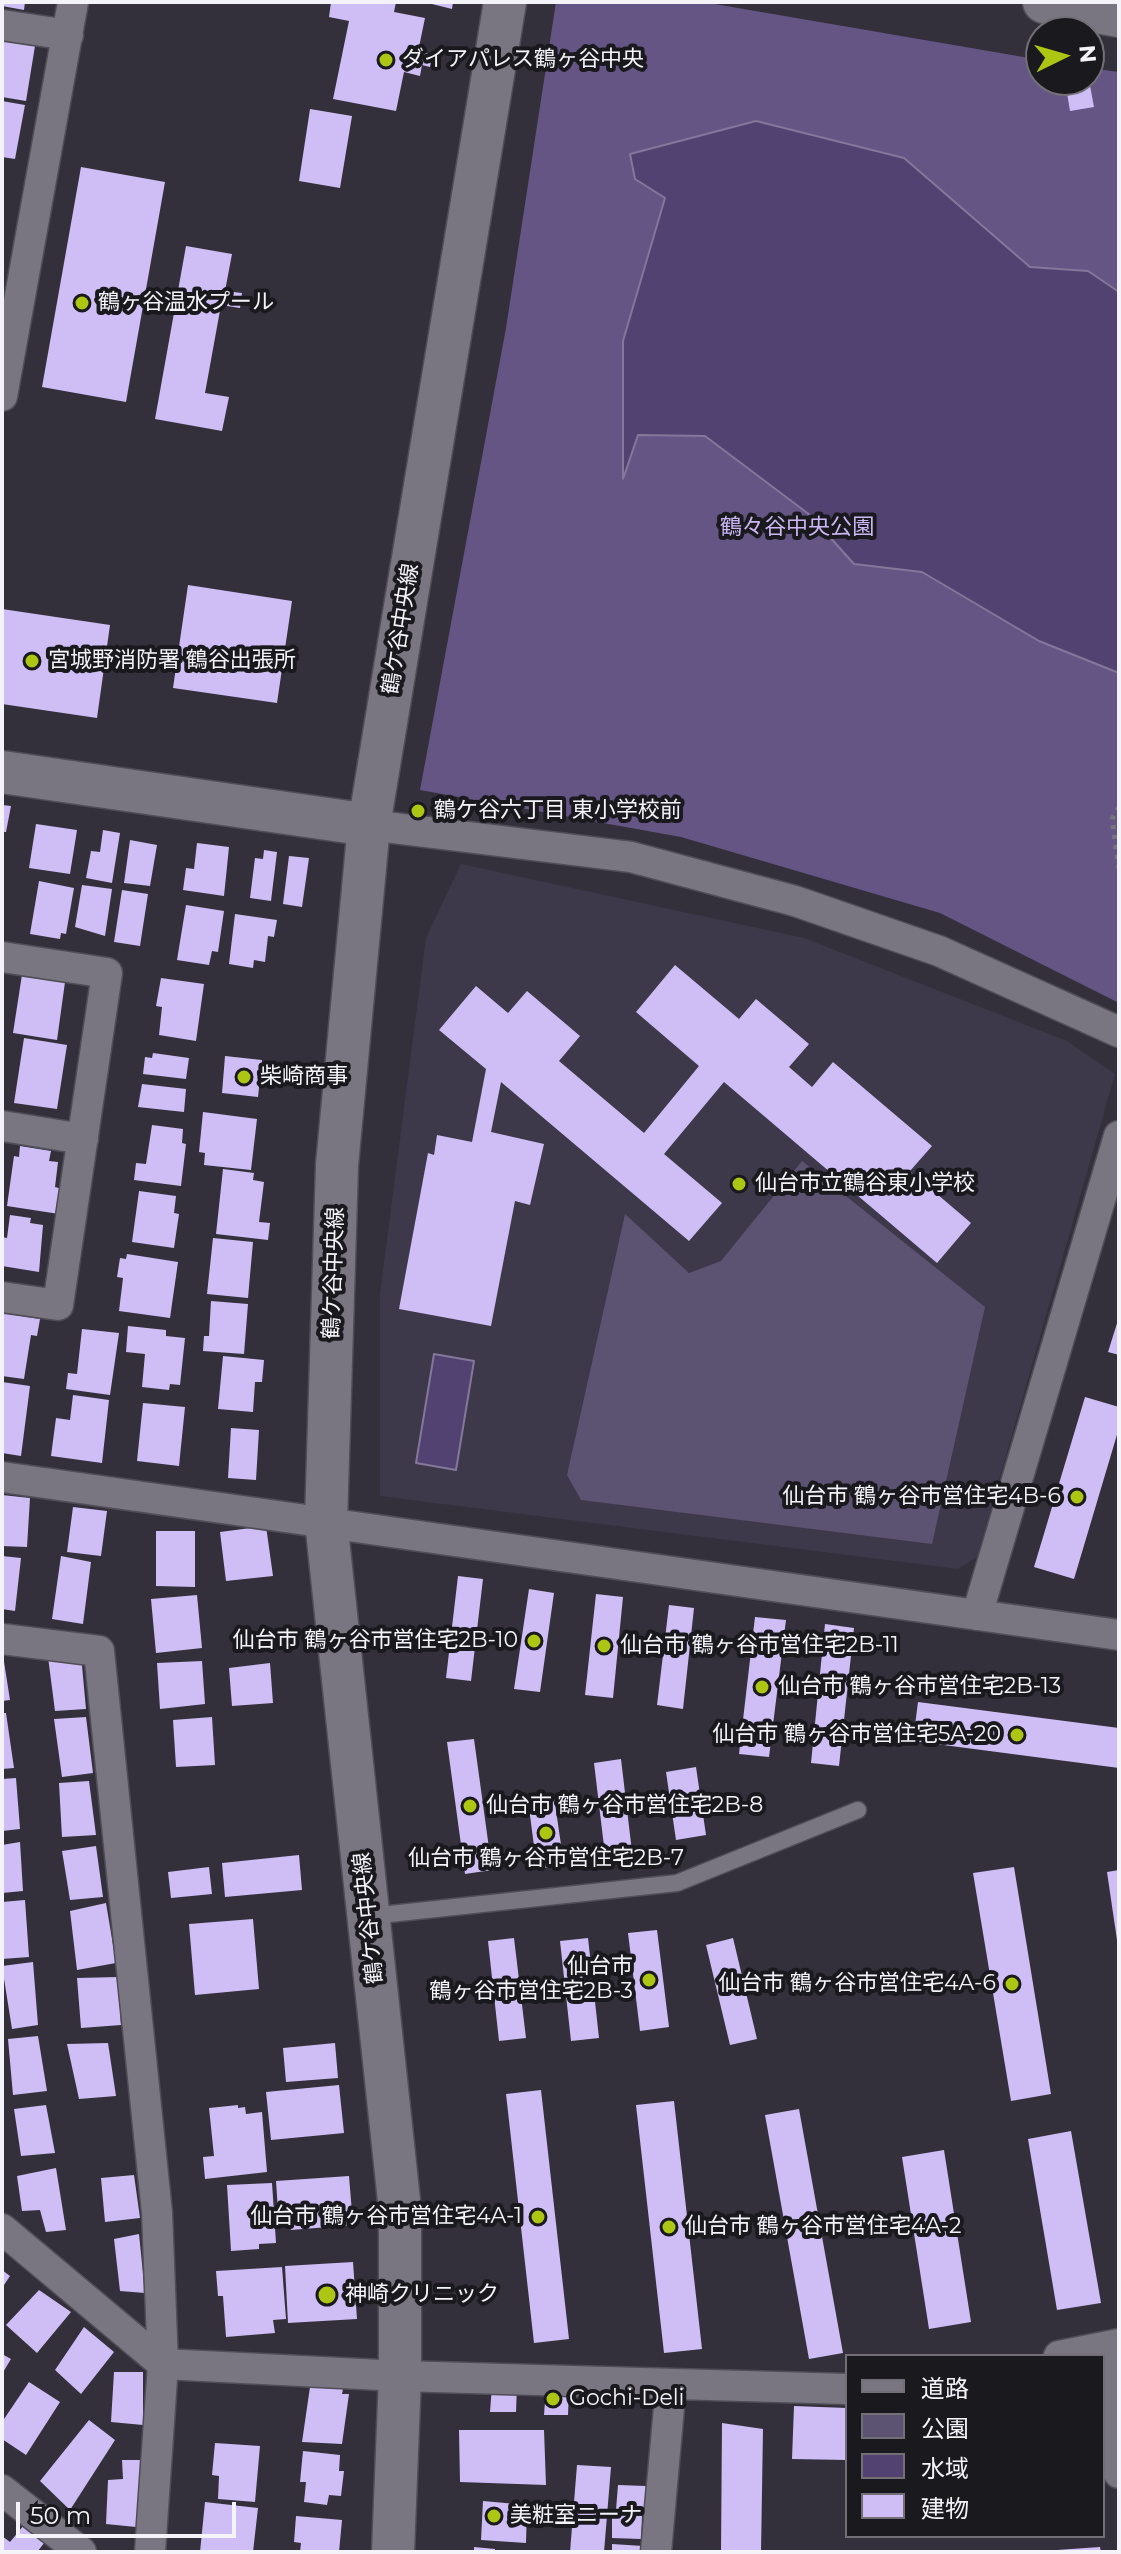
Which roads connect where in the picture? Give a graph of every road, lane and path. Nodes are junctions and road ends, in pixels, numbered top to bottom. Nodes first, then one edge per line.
1 (73, 2) edge
2 (505, 2) edge
3 (1044, 2) edge
4 (1119, 16) edge
5 (2, 25) edge
6 (68, 35) junction
7 (2, 396) edge
8 (2, 772) edge
9 (1119, 807) edge
10 (369, 825) junction
11 (1119, 869) edge
12 (2, 957) edge
13 (1119, 1032) edge
14 (2, 1126) edge
15 (1119, 1136) edge
16 (83, 1139) junction
17 (2, 1297) edge
18 (2, 1477) edge
19 (326, 1521) junction
20 (977, 1615) junction
21 (1119, 1635) edge
22 (2, 1639) edge
23 (858, 1810) dead end
24 (369, 1916) junction
25 (2, 2229) edge
26 (1111, 2346) edge
27 (1069, 2354) edge
28 (163, 2364) junction
29 (400, 2376) junction
30 (671, 2385) junction
31 (845, 2389) edge
32 (1119, 2473) edge
33 (2, 2490) edge
34 (81, 2552) edge
35 (150, 2552) edge
36 (393, 2552) edge
37 (656, 2552) edge

1 - 6 street
2 - 10 street, 鶴ケ谷中央線
3 - 4 street
5 - 6 street
6 - 7 street
8 - 10 street
9 - 11 path
10 - 13 street
10 - 19 street, 鶴ケ谷中央線
12 - 16 street
14 - 16 street
15 - 20 street
16 - 17 street
18 - 19 street
19 - 20 street
19 - 24 street, 鶴ケ谷中央線
20 - 21 street
22 - 28 street
23 - 24 lane
24 - 29 street, 鶴ケ谷中央線
25 - 28 street
26 - 27 street
26 - 32 street
28 - 29 street
28 - 35 street
29 - 30 street
29 - 36 street, 鶴ケ谷中央線
30 - 31 street
30 - 37 street
33 - 34 street

